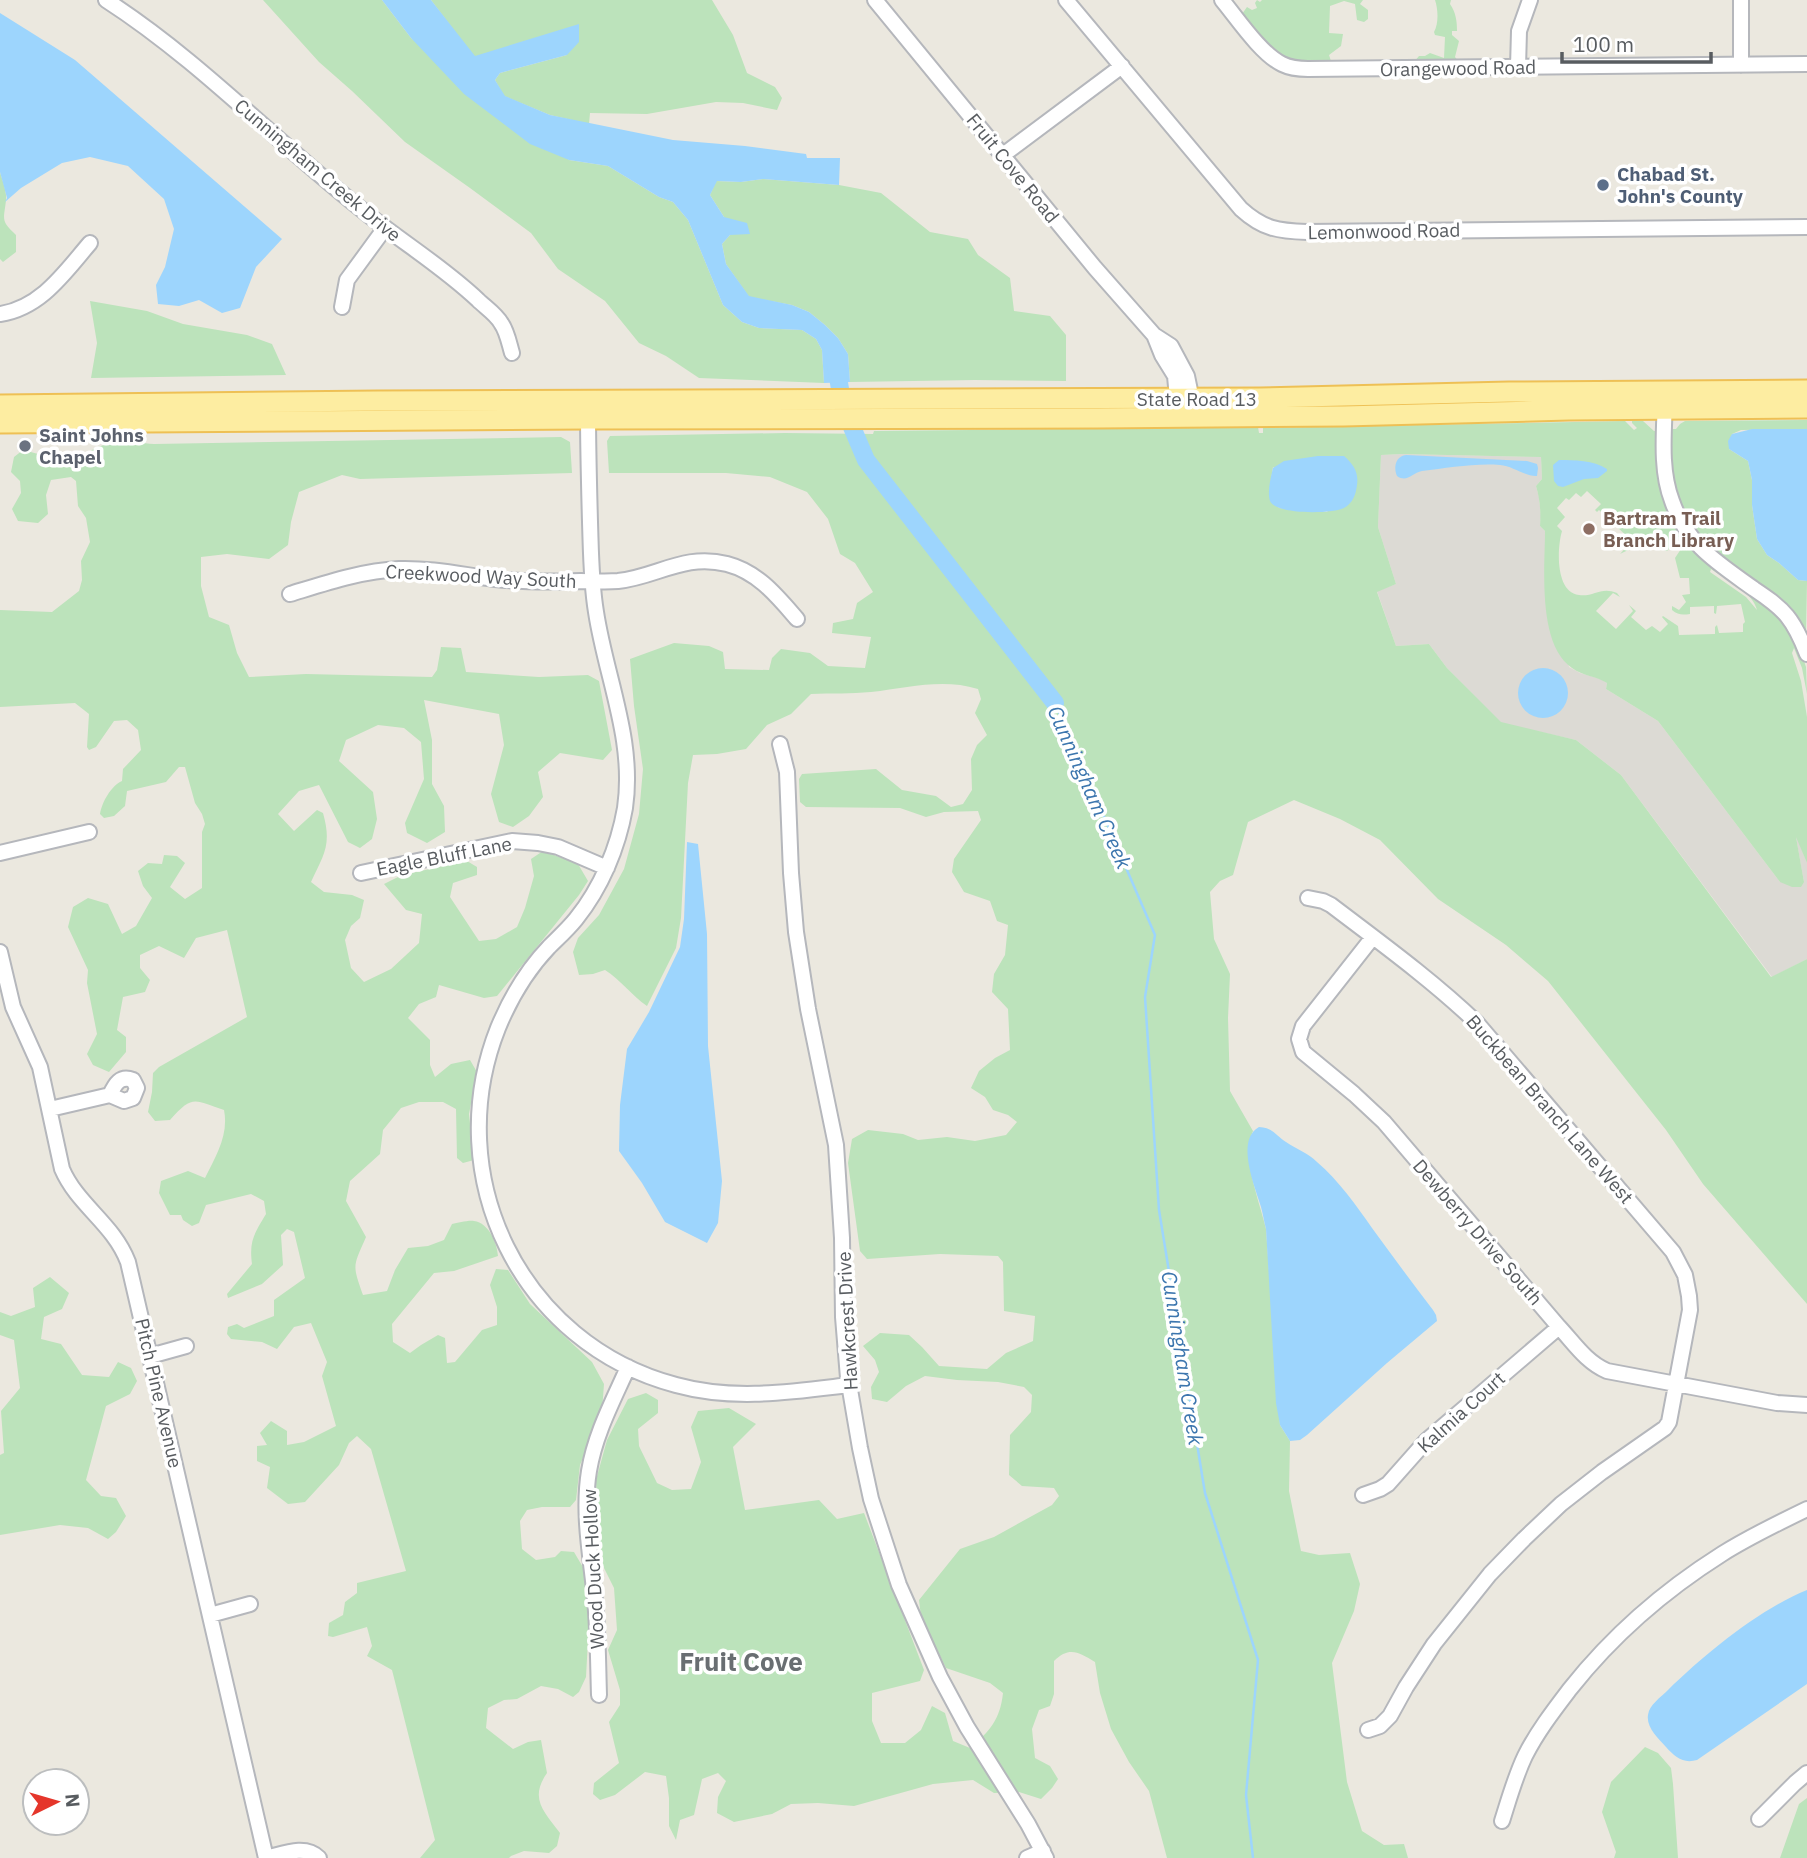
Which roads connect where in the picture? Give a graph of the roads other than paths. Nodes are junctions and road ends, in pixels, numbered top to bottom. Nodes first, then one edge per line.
1 (106, 0) edge
2 (875, 0) edge
3 (1066, 0) edge
4 (1222, 0) edge
5 (1530, 0) edge
6 (1741, 0) edge
7 (1807, 64) edge
8 (1741, 65) junction
9 (1122, 66) junction
10 (1518, 67) junction
11 (1003, 155) junction
12 (1807, 227) edge
13 (384, 228) junction
14 (90, 243) dead end
15 (342, 307) dead end
16 (0, 314) edge
17 (512, 353) dead end
18 (1807, 390) edge
19 (1665, 400) junction
20 (0, 405) edge
21 (1186, 408) junction
22 (1807, 408) edge
23 (588, 410) junction
24 (816, 410) junction
25 (62, 413) junction
26 (0, 423) edge
27 (592, 581) junction
28 (290, 594) dead end
29 (797, 619) dead end
30 (1807, 654) edge
31 (780, 744) dead end
32 (89, 832) dead end
33 (0, 853) edge
34 (607, 868) junction
35 (361, 873) dead end
36 (1308, 898) dead end
37 (1373, 937) junction
38 (0, 952) edge
39 (110, 1095) dead end
40 (50, 1109) junction
41 (1559, 1327) junction
42 (186, 1346) dead end
43 (150, 1356) junction
44 (628, 1367) junction
45 (1677, 1384) junction
46 (849, 1385) junction
47 (1807, 1405) edge
48 (1363, 1495) dead end
49 (1807, 1509) edge
50 (250, 1604) dead end
51 (210, 1615) junction
52 (599, 1695) dead end
53 (1368, 1730) dead end
54 (1807, 1773) edge
55 (1759, 1819) dead end
56 (1502, 1821) dead end
57 (1044, 1854) edge
58 (266, 1858) edge
59 (318, 1858) edge
60 (1027, 1858) edge

1 - 13 street, Cunningham Creek Drive
2 - 11 street, Fruit Cove Road
3 - 9 street, Lemonwood Road
4 - 10 street, Orangewood Road
5 - 10 street
6 - 8 street
7 - 8 street, Orangewood Road
8 - 10 street, Orangewood Road
9 - 11 street
9 - 12 street, Lemonwood Road
11 - 21 street, Fruit Cove Road
13 - 15 street
13 - 17 street, Cunningham Creek Drive
14 - 16 street
18 - 19 main road, State Road 13
19 - 21 main road, State Road 13
19 - 22 main road, State Road 13
19 - 30 street
20 - 25 main road
21 - 24 main road, State Road 13
21 - 24 main road, State Road 13
23 - 24 main road, State Road 13
23 - 25 main road, State Road 13
23 - 27 street
25 - 26 main road
27 - 28 street, Creekwood Way South
27 - 29 street, Creekwood Way South
27 - 34 street
31 - 46 street, Hawkcrest Drive
32 - 33 street
34 - 35 street, Eagle Bluff Lane
34 - 44 street
36 - 37 street, Buckbean Branch Lane West
37 - 41 street, Dewberry Drive South
37 - 45 street, Buckbean Branch Lane West
38 - 40 street, Pitch Pine Avenue
39 - 40 street
40 - 43 street, Pitch Pine Avenue
41 - 45 street, Dewberry Drive South
41 - 48 street, Kalmia Court
42 - 43 street
43 - 51 street, Pitch Pine Avenue
44 - 46 street
44 - 52 street, Wood Duck Hollow
45 - 47 street, Dewberry Drive South
45 - 53 street, Buckbean Branch Lane West
46 - 57 street, Hawkcrest Drive
49 - 56 street
50 - 51 street
51 - 58 street, Pitch Pine Avenue
54 - 55 street
57 - 60 street
58 - 59 street

